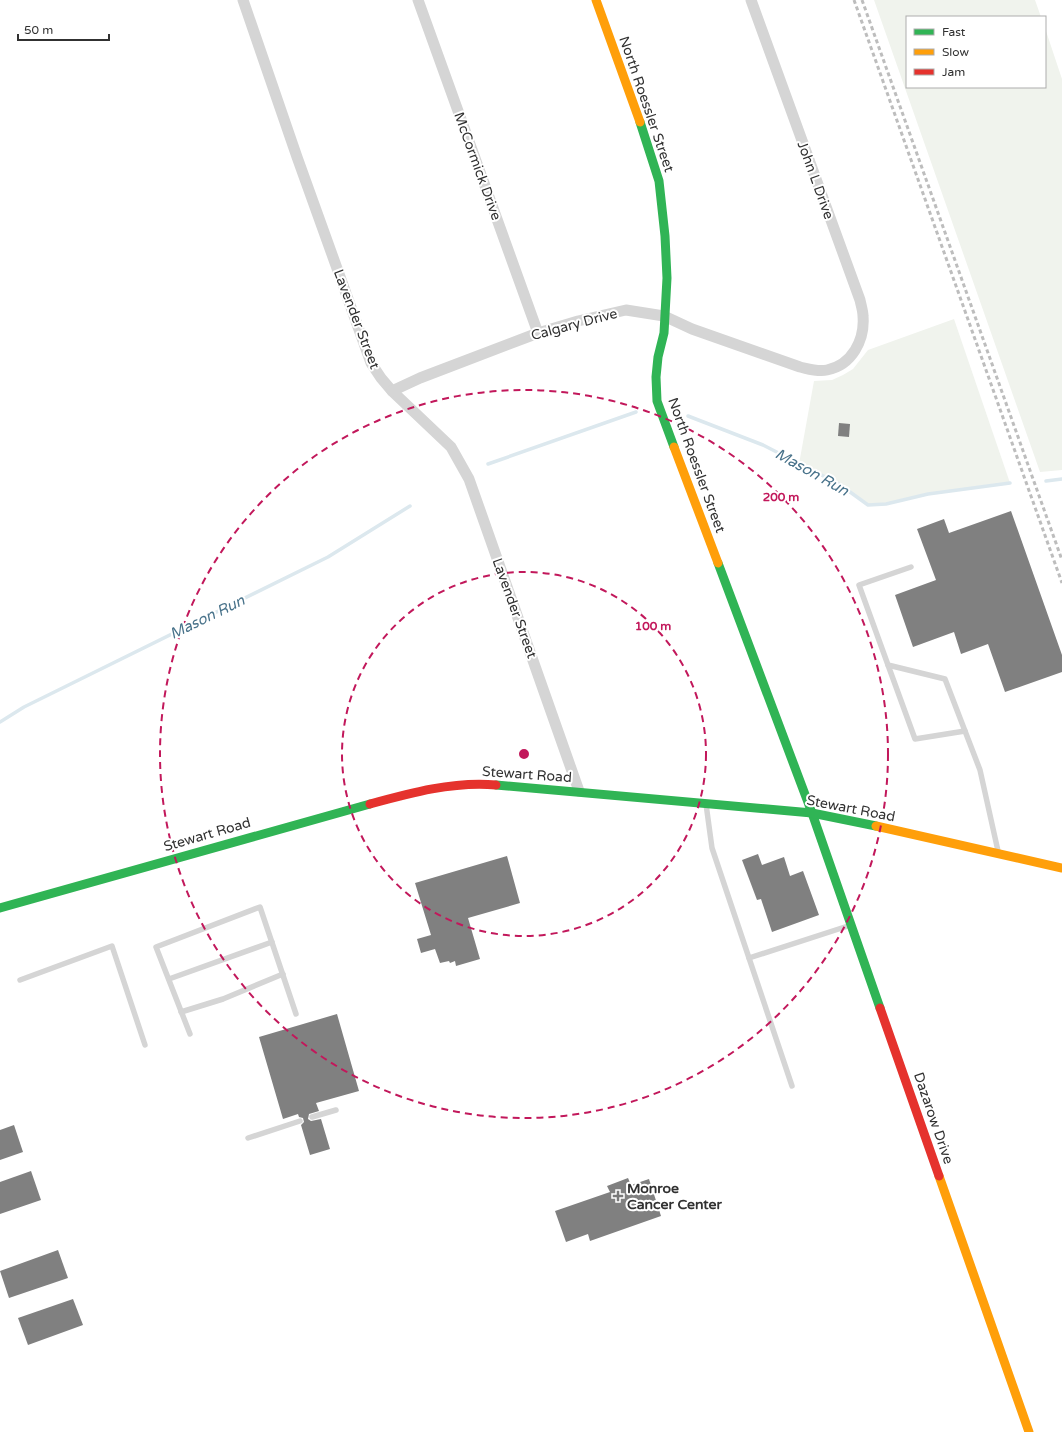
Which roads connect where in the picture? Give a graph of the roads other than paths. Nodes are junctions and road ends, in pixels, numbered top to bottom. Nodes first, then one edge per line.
1 (243, 0) edge
2 (418, 0) edge
3 (596, 0) edge
4 (751, 0) edge
5 (664, 316) junction
6 (538, 333) junction
7 (849, 360) joint
8 (392, 391) junction
9 (911, 567) dead end
10 (888, 665) junction
11 (965, 730) junction
12 (579, 792) junction
13 (706, 803) junction
14 (812, 813) junction
15 (999, 854) junction
16 (1062, 868) edge
17 (0, 908) edge
18 (851, 925) junction
19 (272, 942) junction
20 (749, 958) junction
21 (283, 974) junction
22 (168, 979) junction
23 (20, 980) dead end
24 (181, 1012) junction
25 (296, 1014) dead end
26 (190, 1034) dead end
27 (145, 1045) dead end
28 (792, 1086) dead end
29 (336, 1110) dead end
30 (312, 1117) dead end
31 (300, 1121) dead end
32 (248, 1138) dead end
33 (1029, 1432) edge

1 - 8 street, Lavender Street
2 - 6 street, McCormick Drive
3 - 5 street, North Roessler Street
4 - 7 street, John L Drive
5 - 6 street, Calgary Drive
5 - 7 street, Calgary Drive
5 - 14 street, North Roessler Street
6 - 8 street, Calgary Drive
8 - 12 street, Lavender Street
9 - 10 lane
10 - 11 lane
10 - 11 lane
11 - 15 lane
12 - 13 street, Stewart Road
12 - 17 street, Stewart Road
13 - 14 street, Stewart Road
13 - 20 lane
14 - 15 street, Stewart Road
14 - 18 street, Dazarow Drive
15 - 16 street, Stewart Road
18 - 20 lane
18 - 33 street, Dazarow Drive
19 - 21 lane
19 - 22 lane
19 - 22 lane
20 - 28 lane
21 - 24 lane
21 - 25 lane
22 - 24 lane
23 - 27 lane
24 - 26 lane
29 - 30 lane
31 - 32 lane

